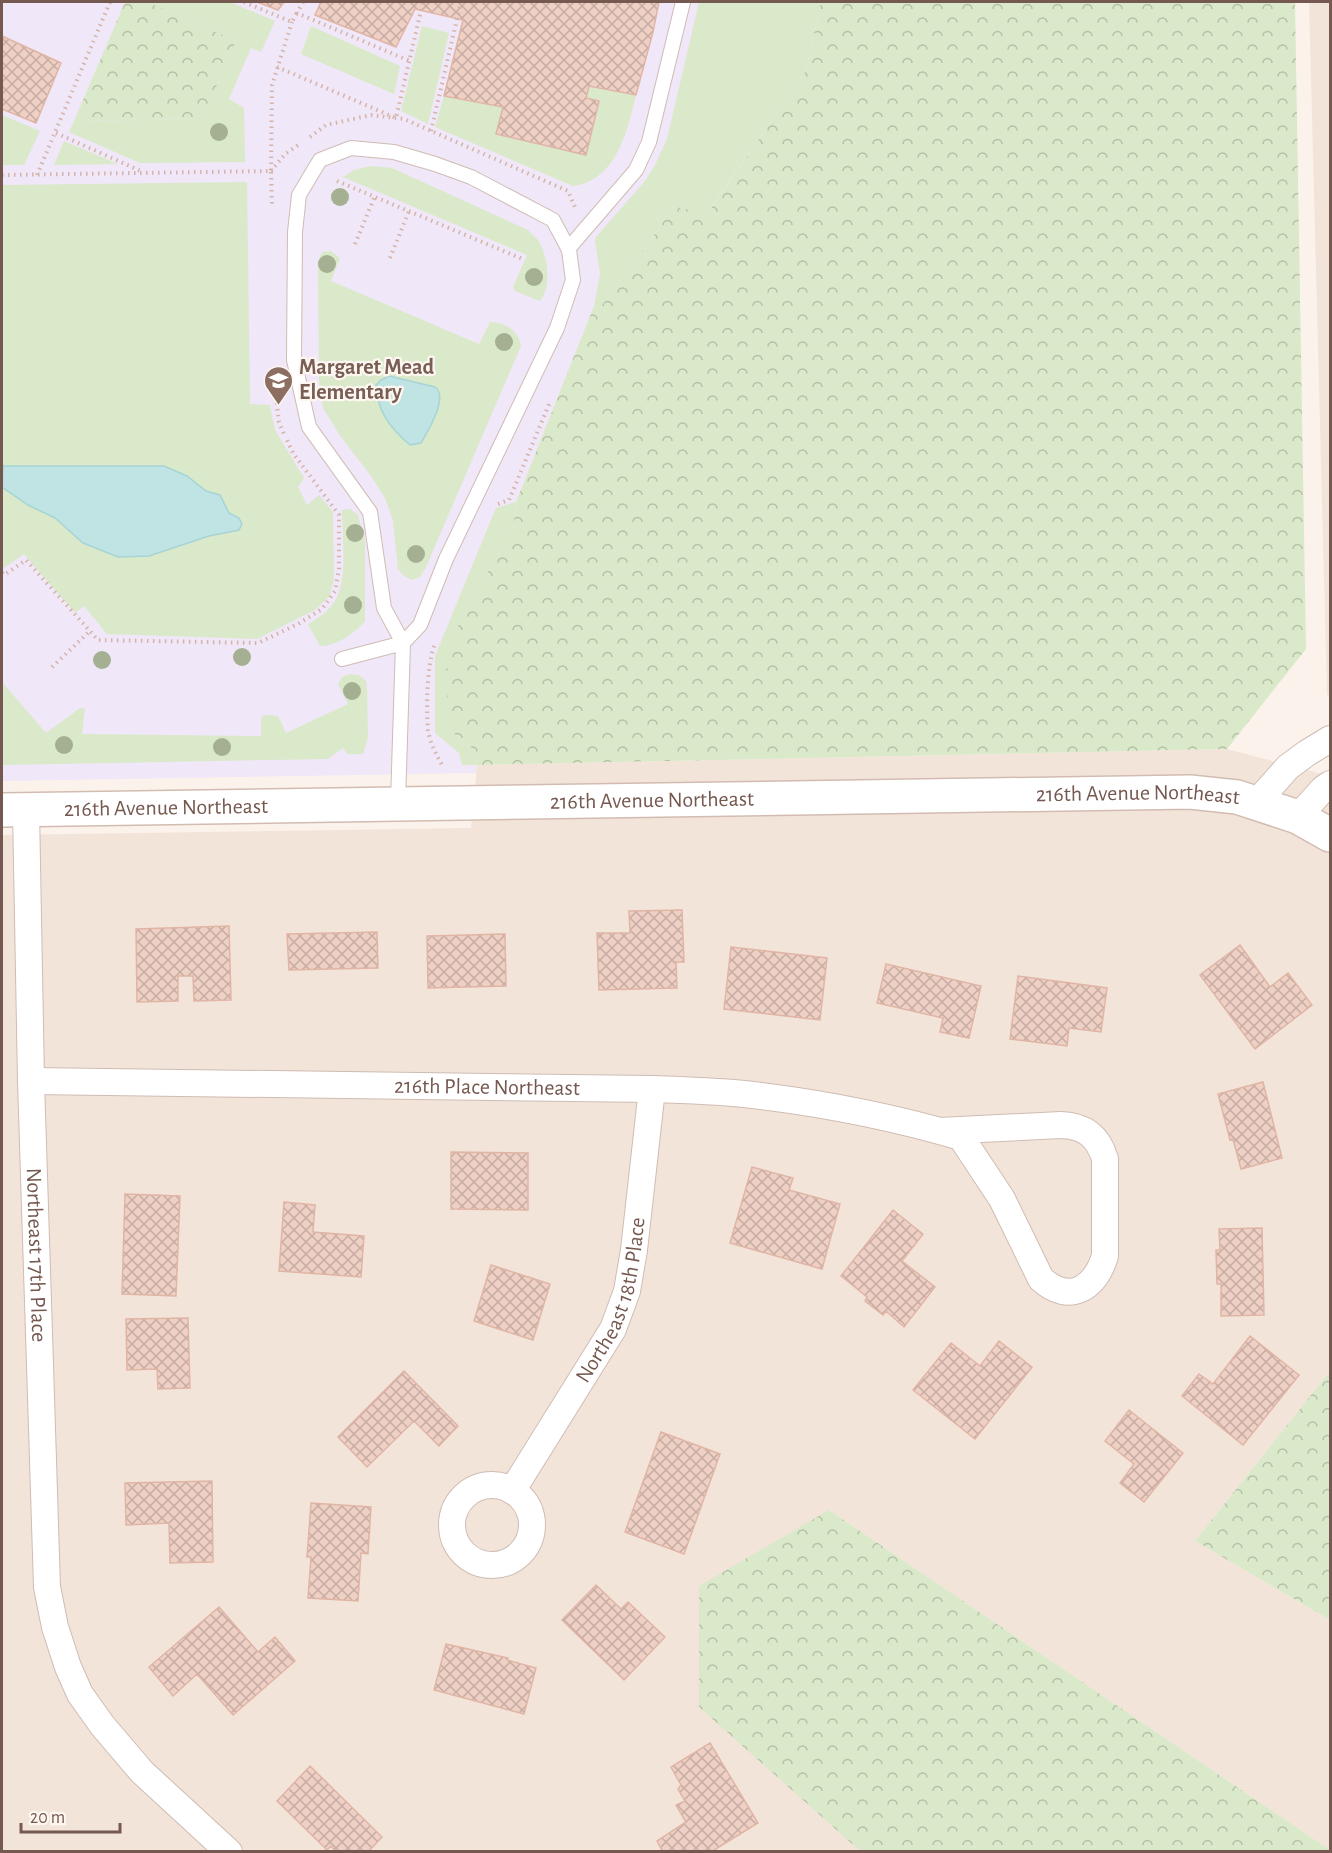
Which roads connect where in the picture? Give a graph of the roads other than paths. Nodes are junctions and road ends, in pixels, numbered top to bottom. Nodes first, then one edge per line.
1 (683, 2) edge
2 (568, 249) junction
3 (403, 643) junction
4 (342, 659) dead end
5 (1330, 739) edge
6 (1330, 784) edge
7 (398, 802) junction
8 (1256, 803) junction
9 (14, 809) edge
10 (1298, 817) junction
11 (1330, 835) edge
12 (32, 1081) junction
13 (652, 1089) junction
14 (940, 1131) junction
15 (512, 1491) dead end
16 (229, 1851) edge

1 - 2 lane
2 - 3 lane
2 - 3 lane
3 - 4 lane
3 - 7 lane
5 - 8 street
6 - 10 street
7 - 8 street, 216th Avenue Northeast
7 - 9 street, 216th Avenue Northeast
8 - 10 street, 216th Avenue Northeast
9 - 12 street, Northeast 17th Place
10 - 11 street, 216th Avenue Northeast
12 - 13 street, 216th Place Northeast
12 - 16 street, Northeast 17th Place
13 - 14 street, 216th Place Northeast
13 - 15 street, Northeast 18th Place
14 - 14 street, 216th Place Northeast

